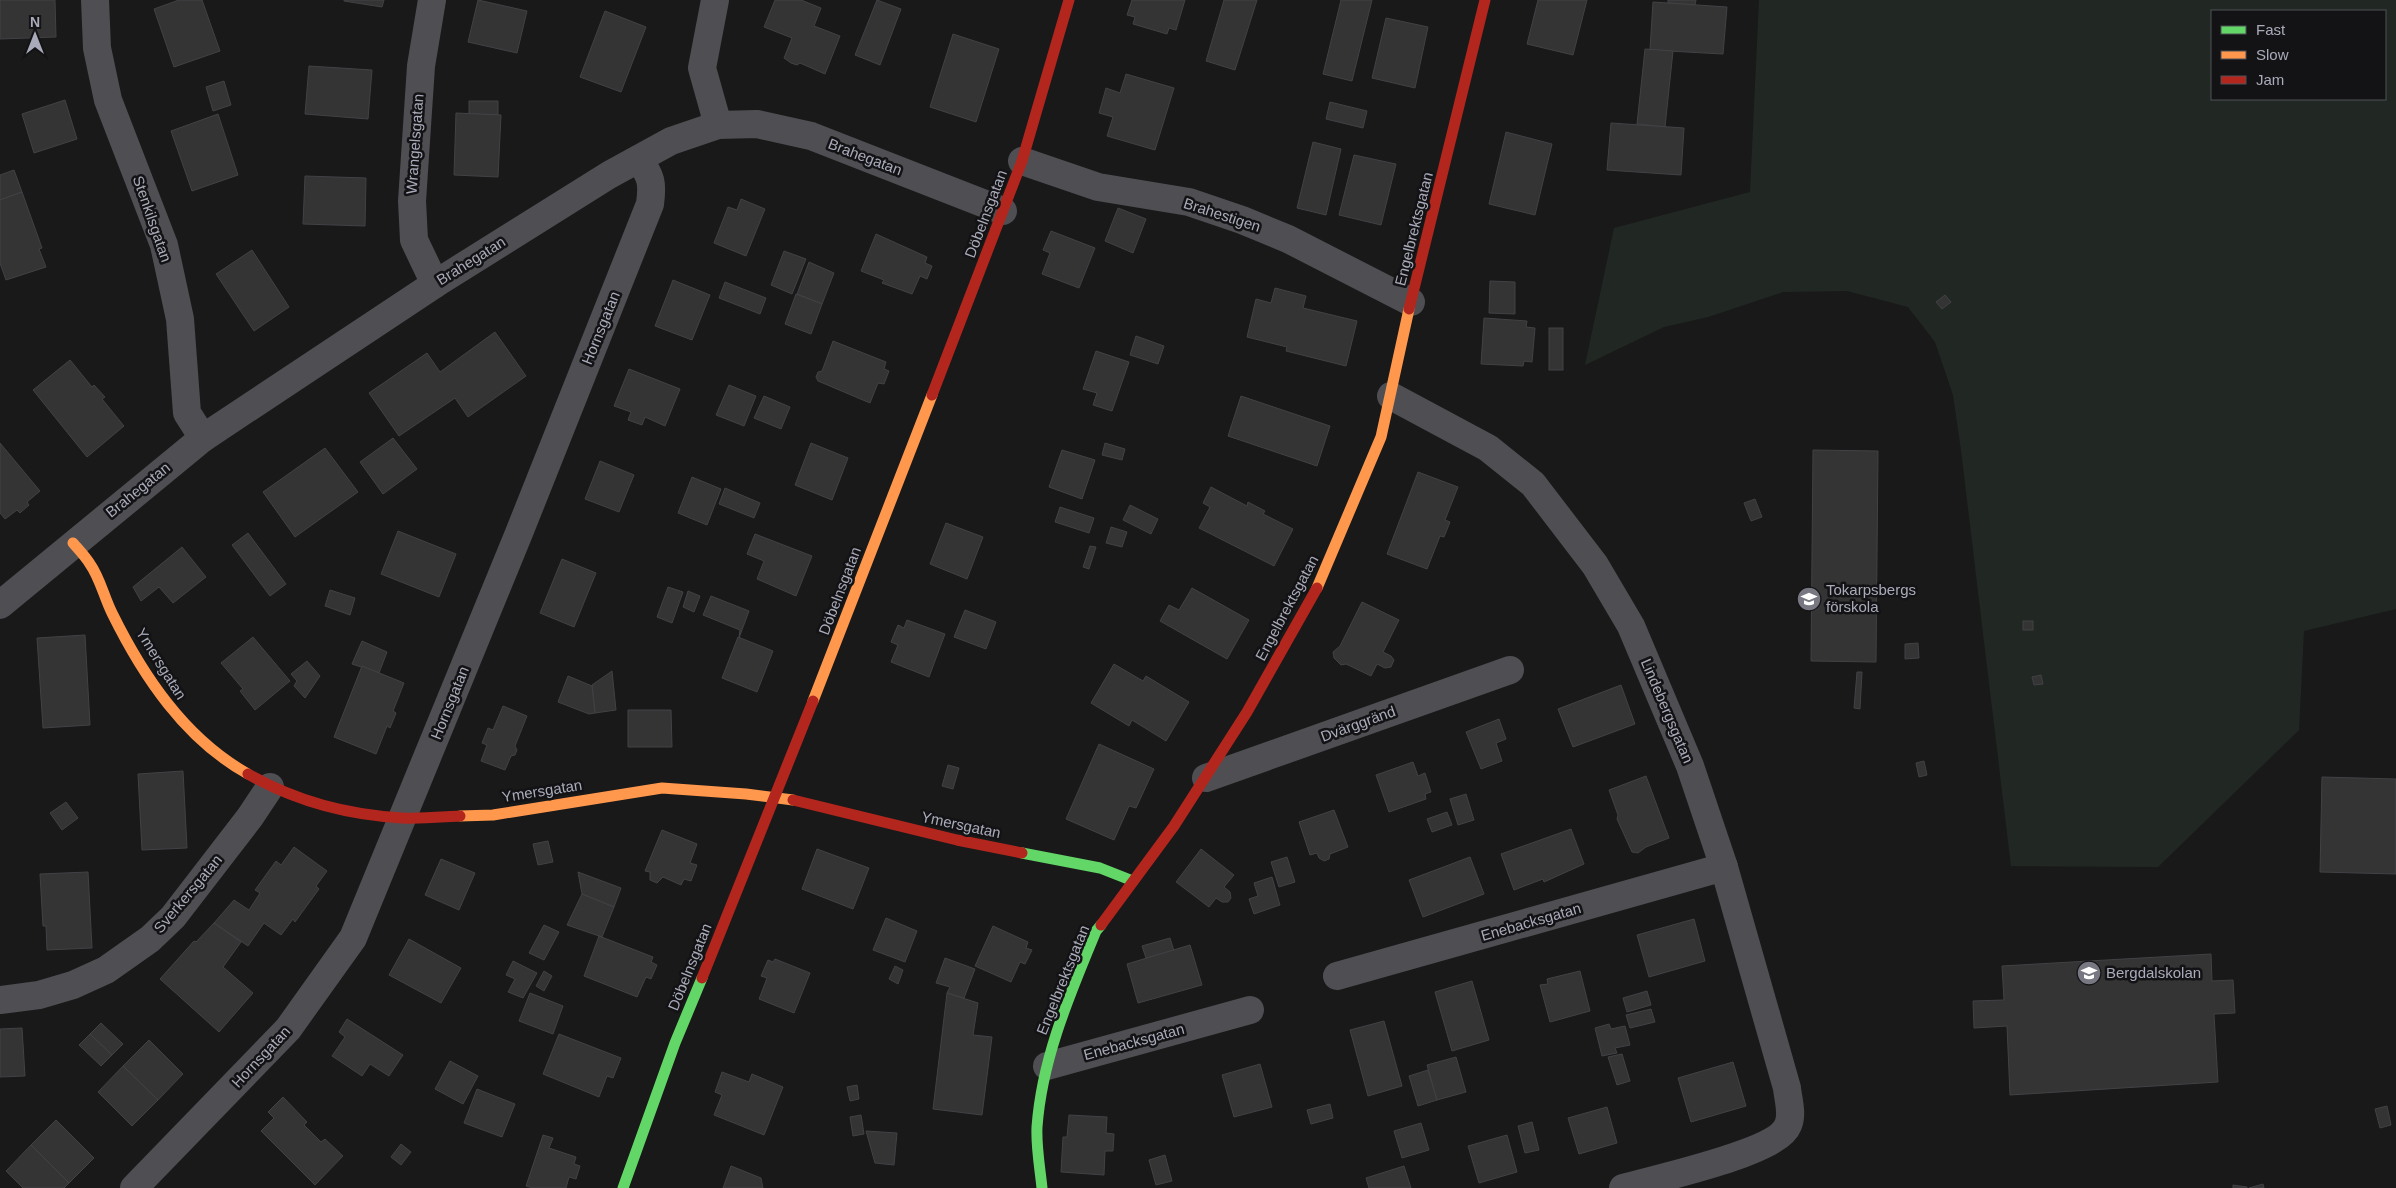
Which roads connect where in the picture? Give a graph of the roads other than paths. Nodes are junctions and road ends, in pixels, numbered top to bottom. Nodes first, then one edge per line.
1 (95, 0) edge
2 (432, 0) edge
3 (715, 0) edge
4 (1070, 0) edge
5 (1485, 0) edge
6 (718, 125) junction
7 (639, 159) junction
8 (1022, 160) junction
9 (1003, 212) junction
10 (434, 284) junction
11 (1411, 302) junction
12 (1391, 396) junction
13 (203, 438) junction
14 (73, 543) junction
15 (0, 604) edge
16 (1510, 670) dead end
17 (1206, 778) junction
18 (270, 787) junction
19 (776, 800) junction
20 (403, 818) junction
21 (1724, 867) junction
22 (1133, 881) junction
23 (1337, 976) dead end
24 (0, 1000) edge
25 (1250, 1010) dead end
26 (1046, 1066) junction
27 (134, 1188) edge
28 (622, 1188) edge
29 (1042, 1188) edge
30 (1624, 1188) edge

1 - 13 street, Stenkilsgatan
2 - 10 street, Wrangelsgatan
3 - 6 street
4 - 8 street, Döbelnsgatan
5 - 11 street, Engelbrektsgatan
6 - 7 street, Brahegatan
6 - 9 street, Brahegatan
7 - 10 street, Brahegatan
7 - 20 street, Hornsgatan
8 - 9 street, Döbelnsgatan
8 - 11 street, Brahestigen
9 - 19 street, Döbelnsgatan
10 - 13 street, Brahegatan
11 - 12 street, Engelbrektsgatan
12 - 17 street, Engelbrektsgatan
12 - 21 street, Lindebergsgatan
13 - 14 street, Brahegatan
14 - 15 street, Brahegatan
14 - 18 street, Ymersgatan
16 - 17 street, Dvärggränd
17 - 22 street, Engelbrektsgatan
18 - 20 street, Ymersgatan
18 - 24 street, Sverkersgatan
19 - 20 street, Ymersgatan
19 - 22 street, Ymersgatan
19 - 28 street, Döbelnsgatan
20 - 27 street, Hornsgatan
21 - 23 street, Enebacksgatan
21 - 30 street, Lindebergsgatan
22 - 26 street, Engelbrektsgatan
25 - 26 street, Enebacksgatan
26 - 29 street, Engelbrektsgatan

